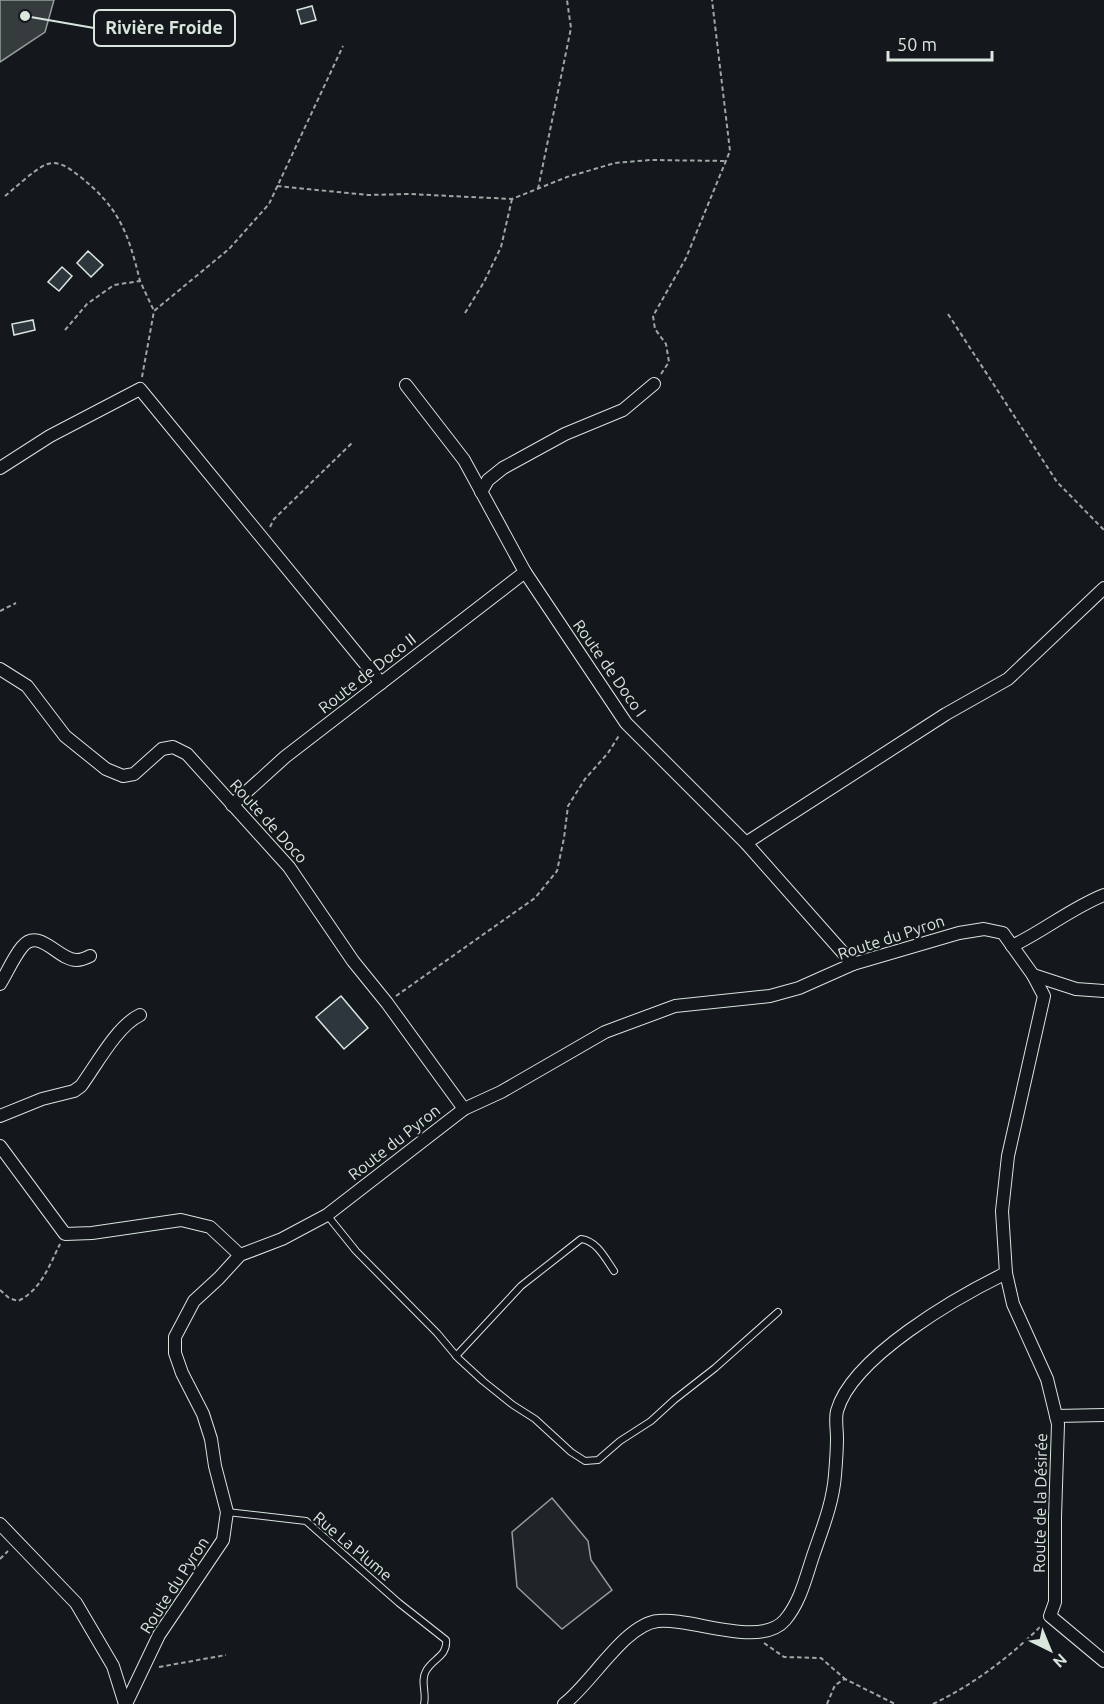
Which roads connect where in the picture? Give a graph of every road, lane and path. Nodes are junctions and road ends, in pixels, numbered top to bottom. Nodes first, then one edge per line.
1 (567, 0) edge
2 (712, 0) edge
3 (343, 46) dead end
4 (727, 161) junction
5 (277, 186) junction
6 (538, 189) junction
7 (5, 196) dead end
8 (512, 199) junction
9 (140, 281) junction
10 (154, 311) junction
11 (465, 313) dead end
12 (948, 314) dead end
13 (65, 330) dead end
14 (654, 384) joint
15 (406, 386) dead end
16 (140, 389) junction
17 (353, 442) dead end
18 (0, 468) edge
19 (481, 492) junction
20 (1104, 531) edge
21 (265, 541) junction
22 (525, 572) junction
23 (1104, 588) edge
24 (16, 603) dead end
25 (0, 611) edge
26 (0, 669) edge
27 (381, 683) junction
28 (626, 723) junction
29 (232, 805) junction
30 (746, 843) junction
31 (1104, 895) edge
32 (1012, 946) junction
33 (90, 956) dead end
34 (854, 964) junction
35 (1033, 975) junction
36 (0, 984) edge
37 (1104, 992) edge
38 (387, 1002) junction
39 (140, 1015) dead end
40 (464, 1109) junction
41 (0, 1116) edge
42 (0, 1146) edge
43 (327, 1215) junction
44 (65, 1234) junction
45 (240, 1255) junction
46 (614, 1271) dead end
47 (1006, 1273) junction
48 (0, 1290) edge
49 (778, 1312) dead end
50 (456, 1356) junction
51 (1104, 1415) edge
52 (1056, 1416) junction
53 (227, 1512) junction
54 (0, 1524) edge
55 (1050, 1616) junction
56 (747, 1631) junction
57 (226, 1655) dead end
58 (1104, 1661) edge
59 (141, 1672) junction
60 (845, 1679) junction
61 (126, 1704) edge
62 (423, 1704) edge
63 (564, 1704) edge
64 (827, 1704) edge
65 (895, 1704) edge
66 (933, 1704) edge

1 - 6 path
2 - 4 path
3 - 5 path
4 - 6 path
4 - 14 path
5 - 8 path
5 - 10 path
6 - 8 path
7 - 9 path
8 - 11 path
9 - 10 path
9 - 13 path
10 - 16 path
12 - 20 path
14 - 19 street
15 - 19 street, Route de Doco I
16 - 18 street
16 - 21 street
17 - 21 path
19 - 22 street, Route de Doco I
21 - 27 street
22 - 27 street, Route de Doco II
22 - 28 street, Route de Doco I
23 - 30 street
24 - 25 path
26 - 29 street, Route de Doco
27 - 29 street, Route de Doco II
28 - 30 street, Route de Doco I
28 - 38 path
29 - 38 street, Route de Doco
30 - 34 street, Route de Doco I
31 - 32 street
32 - 34 street, Route du Pyron
32 - 35 street, Route du Pyron
33 - 36 street
34 - 40 street, Route du Pyron
35 - 37 street
35 - 47 street, Route de la Désirée
38 - 40 street, Route de Doco
39 - 41 street
40 - 43 street, Route du Pyron
42 - 44 street
43 - 45 street, Route du Pyron
43 - 50 lane
44 - 45 street
44 - 48 path
45 - 53 street, Route du Pyron
46 - 50 lane
47 - 52 street, Route de la Désirée
47 - 56 street
49 - 50 lane
51 - 52 street
52 - 55 street, Route de la Désirée
53 - 59 street, Route du Pyron
53 - 62 lane, Rue La Plume
54 - 61 street
55 - 58 street
55 - 66 path
56 - 60 path
56 - 63 street
57 - 59 path
59 - 61 street, Route du Pyron
60 - 64 path
60 - 65 path

